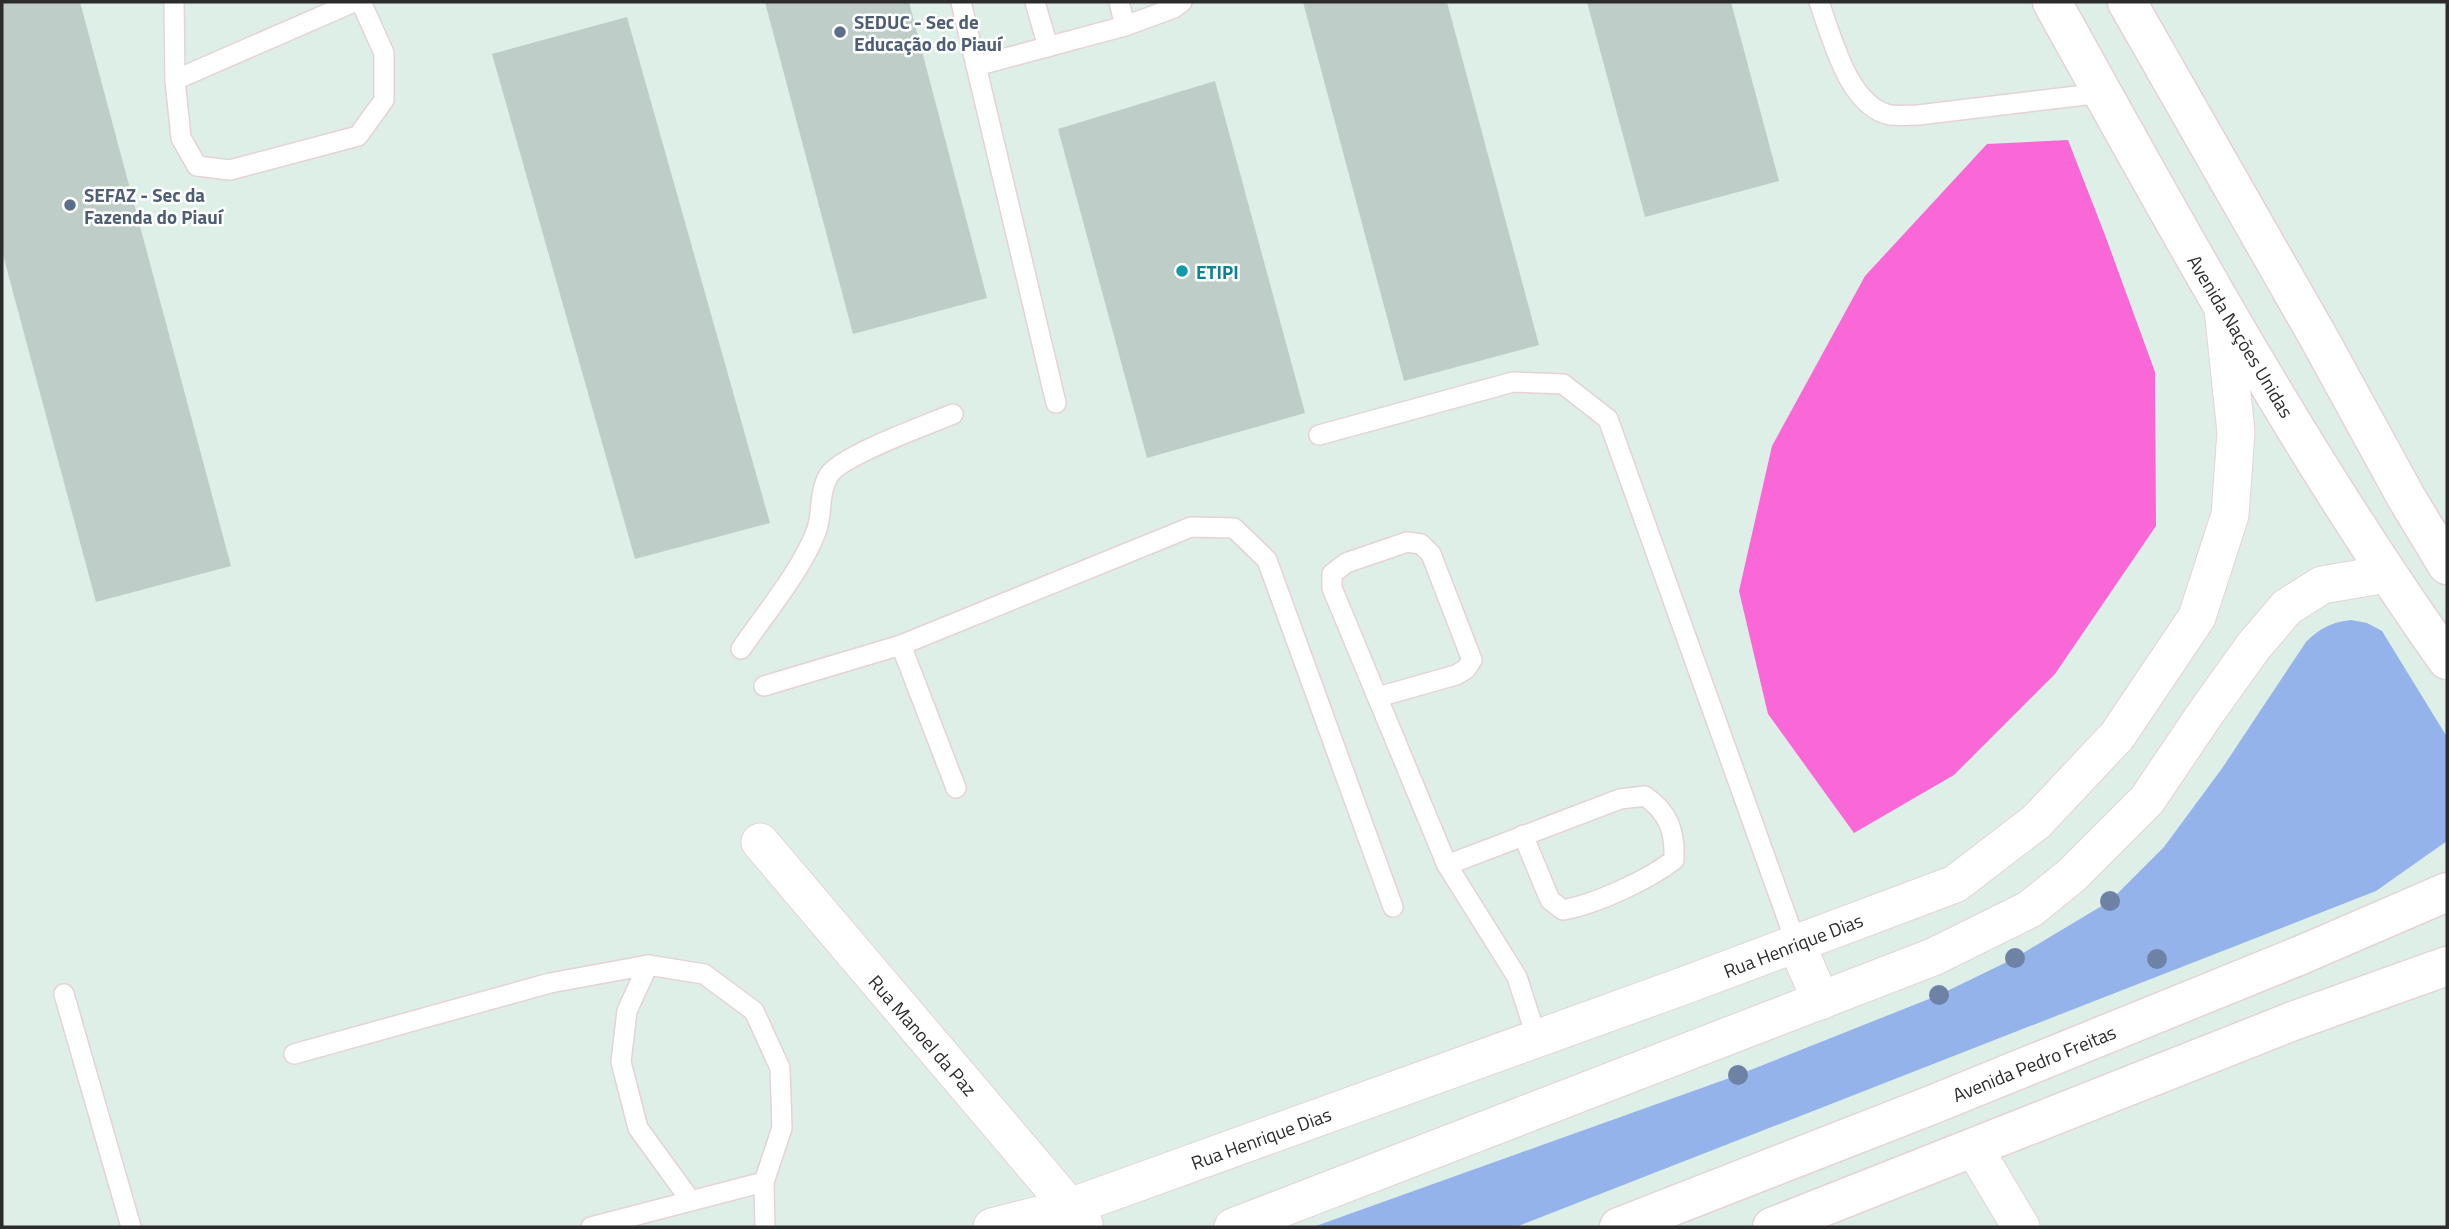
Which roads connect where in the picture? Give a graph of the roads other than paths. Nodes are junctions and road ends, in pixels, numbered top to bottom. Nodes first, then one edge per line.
1 (174, 2) edge
2 (354, 2) edge
3 (361, 2) edge
4 (961, 2) edge
5 (1035, 2) edge
6 (1119, 2) edge
7 (1182, 2) edge
8 (1819, 2) edge
9 (2052, 2) edge
10 (2127, 2) edge
11 (1125, 26) junction
12 (1048, 47) junction
13 (976, 66) junction
14 (175, 80) junction
15 (2102, 93) junction
16 (2223, 309) junction
17 (1056, 403) dead end
18 (953, 414) dead end
19 (1319, 435) dead end
20 (2447, 565) edge
21 (2386, 574) junction
22 (901, 645) junction
23 (741, 649) dead end
24 (2447, 660) edge
25 (764, 686) dead end
26 (1378, 697) junction
27 (956, 788) dead end
28 (1523, 835) junction
29 (760, 842) dead end
30 (1447, 865) junction
31 (2447, 892) edge
32 (1393, 907) dead end
33 (1796, 943) junction
34 (648, 965) junction
35 (2447, 966) edge
36 (64, 994) dead end
37 (1821, 1001) junction
38 (1537, 1039) junction
39 (293, 1054) dead end
40 (1974, 1148) junction
41 (764, 1182) junction
42 (691, 1201) junction
43 (1078, 1217) edge
44 (131, 1227) edge
45 (591, 1227) edge
46 (765, 1227) edge
47 (992, 1227) edge
48 (1233, 1227) edge
49 (1619, 1227) edge
50 (1772, 1227) edge
51 (2021, 1227) edge

1 - 14 lane
2 - 14 lane
3 - 14 lane
4 - 13 lane
5 - 12 lane
6 - 11 lane
7 - 11 lane
8 - 15 lane
9 - 15 main road, Avenida Nações Unidas
10 - 20 main road
11 - 12 lane
12 - 13 lane
13 - 17 lane
15 - 16 main road, Avenida Nações Unidas
16 - 21 main road, Avenida Nações Unidas
16 - 33 street, Rua Henrique Dias
18 - 23 lane
19 - 33 lane
21 - 24 main road, Avenida Nações Unidas
21 - 37 street
22 - 25 lane
22 - 27 lane
22 - 32 lane
26 - 26 lane
26 - 30 lane
28 - 28 lane
28 - 30 lane
29 - 43 street, Rua Manoel da Paz
30 - 38 lane
31 - 49 main road, Avenida Pedro Freitas
33 - 37 street
33 - 38 street, Rua Henrique Dias
34 - 39 lane
34 - 41 lane
34 - 42 lane
35 - 40 main road
36 - 44 lane
37 - 48 street
38 - 43 street, Rua Henrique Dias
40 - 50 main road
40 - 51 street
41 - 42 lane
41 - 46 lane
42 - 45 lane
43 - 47 street, Rua Henrique Dias

